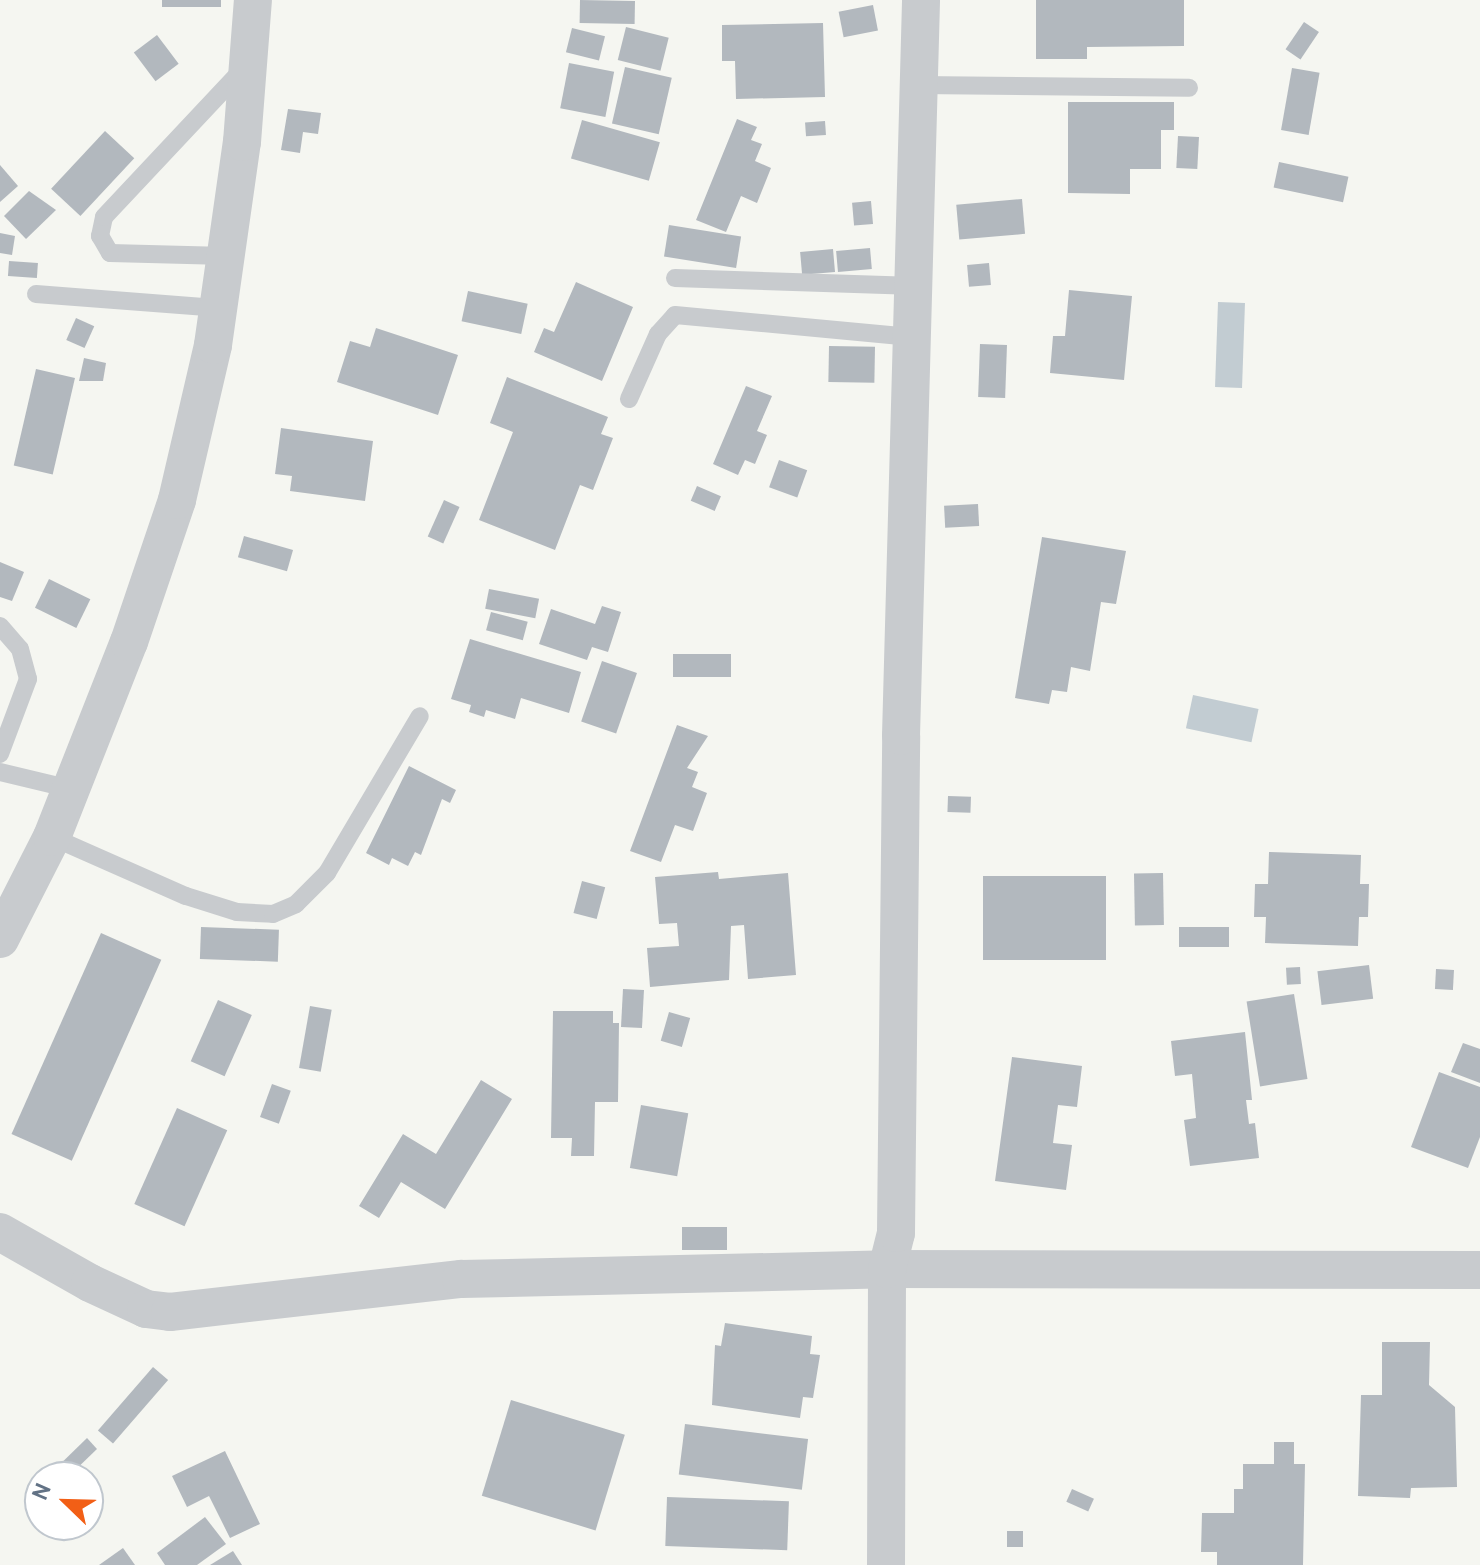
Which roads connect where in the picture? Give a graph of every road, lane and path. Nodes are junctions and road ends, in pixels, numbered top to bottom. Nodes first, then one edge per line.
1 (253, 0) edge
2 (921, 0) edge
3 (248, 63) junction
4 (918, 85) junction
5 (1189, 88) dead end
6 (226, 256) junction
7 (675, 278) dead end
8 (916, 286) junction
9 (36, 294) dead end
10 (219, 308) junction
11 (914, 337) junction
12 (629, 399) dead end
13 (0, 626) edge
14 (420, 716) dead end
15 (0, 754) edge
16 (0, 772) edge
17 (71, 789) junction
18 (52, 837) junction
19 (0, 939) edge
20 (0, 1232) edge
21 (887, 1269) junction
22 (1480, 1270) edge
23 (886, 1565) edge

1 - 3 street
2 - 4 street
3 - 6 street
3 - 6 lane
4 - 5 lane
4 - 8 street
6 - 10 street
7 - 8 lane
8 - 11 street
9 - 10 lane
10 - 17 street
11 - 12 lane
11 - 21 street
13 - 15 lane
14 - 18 lane
16 - 17 lane
17 - 18 street
18 - 19 street
20 - 21 street
21 - 22 street
21 - 23 street

